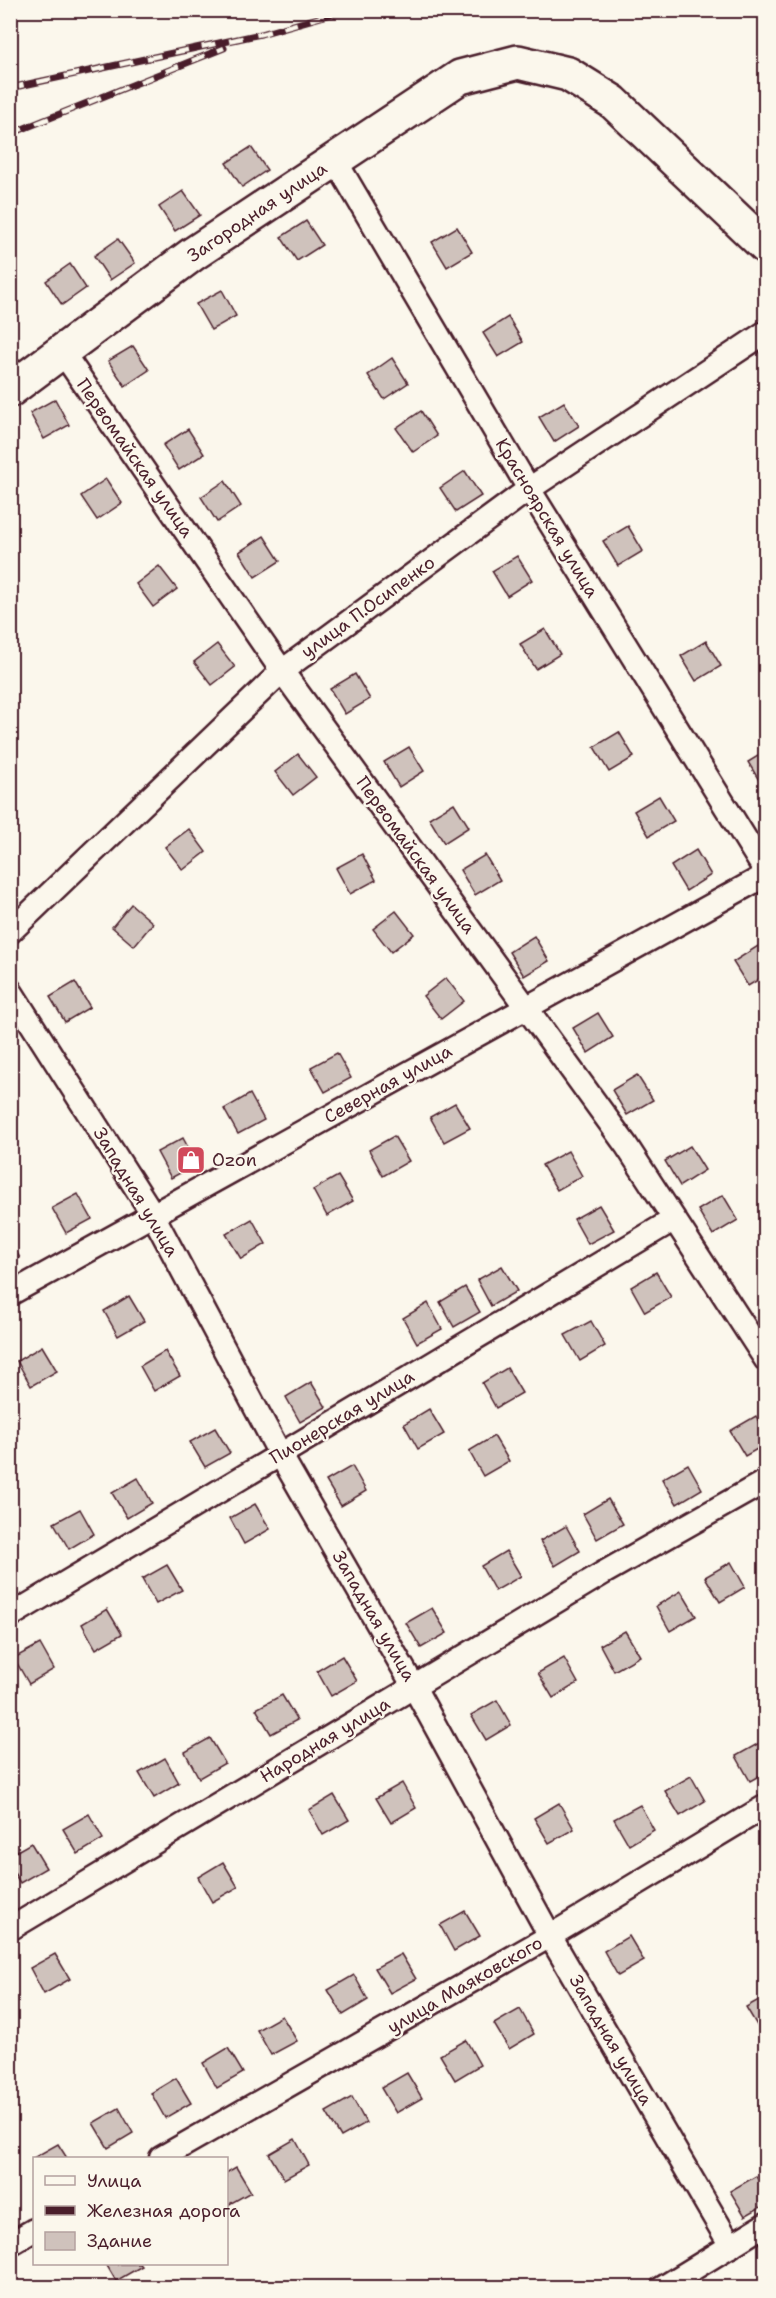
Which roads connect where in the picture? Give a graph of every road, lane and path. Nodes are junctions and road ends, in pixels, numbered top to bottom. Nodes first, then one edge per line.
1 (335, 160) junction
2 (765, 247) edge
3 (765, 332) edge
4 (63, 353) junction
5 (10, 390) edge
6 (529, 489) junction
7 (282, 671) junction
8 (765, 873) edge
9 (10, 932) edge
10 (10, 990) edge
11 (528, 1008) junction
12 (152, 1213) junction
13 (674, 1220) junction
14 (10, 1293) edge
15 (765, 1360) edge
16 (280, 1454) junction
17 (765, 1480) edge
18 (10, 1616) edge
19 (414, 1687) junction
20 (765, 1806) edge
21 (10, 1929) edge
22 (550, 1936) junction
23 (162, 2157) edge
24 (765, 2224) edge
25 (33, 2231) edge
26 (10, 2244) edge
27 (730, 2246) junction
28 (662, 2288) edge

1 - 2 main road, Загородная улица
1 - 4 main road, Загородная улица
1 - 6 street, Красноярская улица
3 - 6 street, улица П.Осипенко
4 - 5 main road, Загородная улица
4 - 7 street, Первомайская улица
6 - 7 street, улица П.Осипенко
6 - 8 street, Красноярская улица
7 - 9 street, улица П.Осипенко
7 - 11 street, Первомайская улица
8 - 11 street, Северная улица
10 - 12 street, Западная улица
11 - 12 street, Северная улица
11 - 13 street, Первомайская улица
12 - 14 street, Северная улица
12 - 16 street, Западная улица
13 - 15 street, Первомайская улица
13 - 16 street, Пионерская улица
16 - 18 street, Пионерская улица
16 - 19 street, Западная улица
17 - 19 street, Народная улица
19 - 21 street, Народная улица
19 - 22 street, Западная улица
20 - 22 street, улица Маяковского
22 - 23 street, улица Маяковского
22 - 27 street, Западная улица
24 - 27 street
25 - 26 street
27 - 28 street

